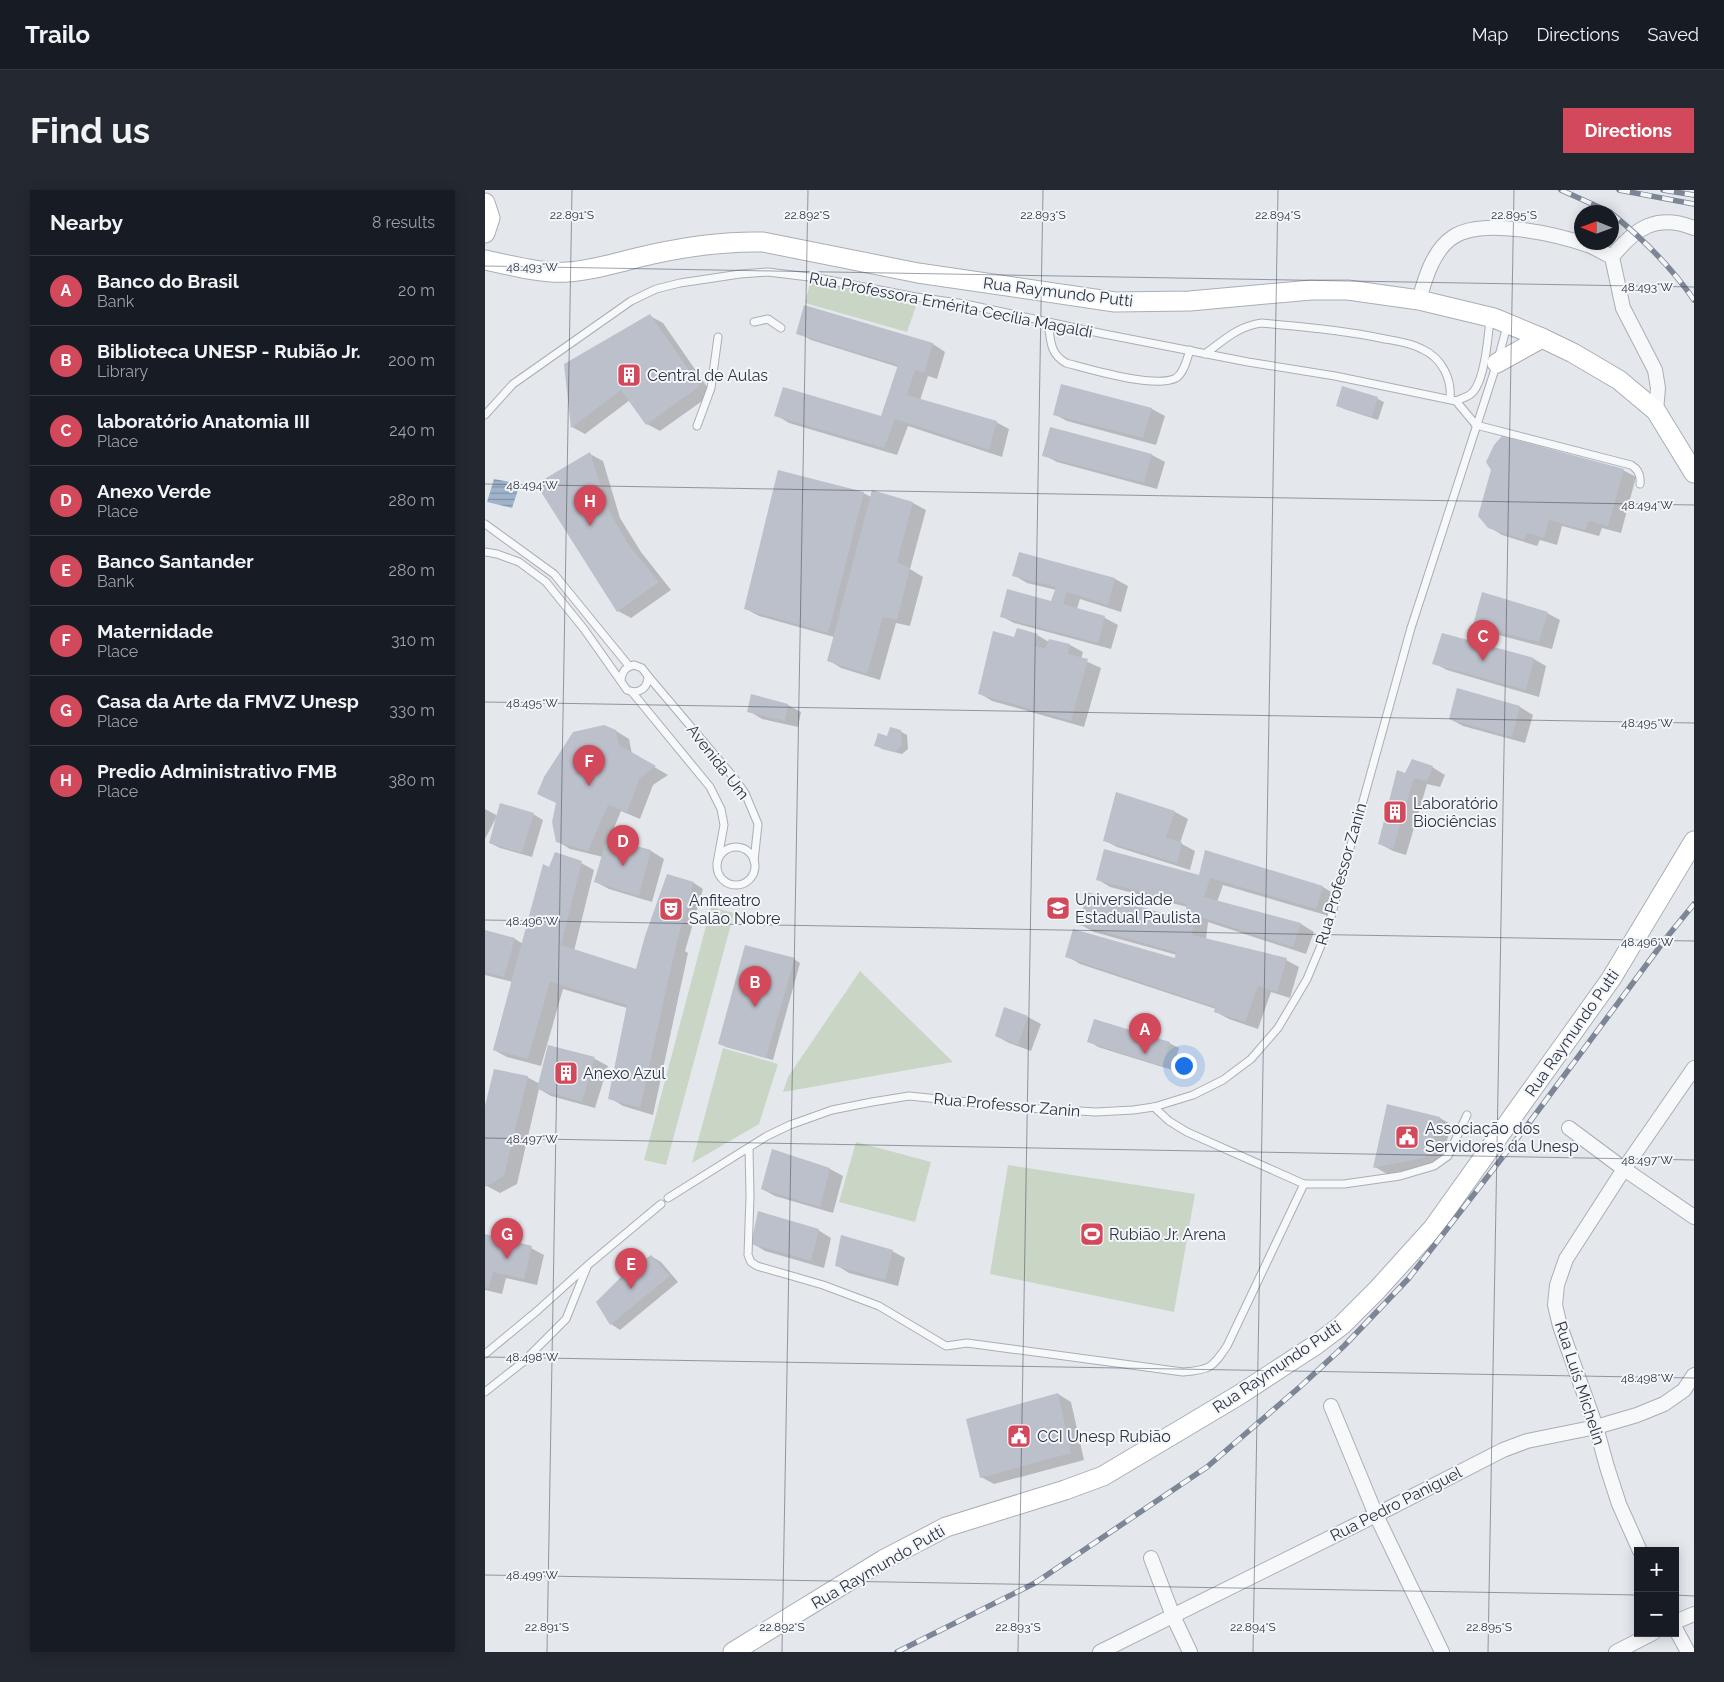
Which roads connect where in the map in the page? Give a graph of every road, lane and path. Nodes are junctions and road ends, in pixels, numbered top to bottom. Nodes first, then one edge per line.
1 (485, 203) edge
2 (1694, 228) edge
3 (485, 233) edge
4 (1612, 257) junction
5 (485, 260) edge
6 (1419, 300) junction
7 (1499, 320) junction
8 (754, 322) dead end
9 (1048, 322) junction
10 (781, 328) dead end
11 (718, 336) dead end
12 (1542, 338) junction
13 (1190, 350) junction
14 (1205, 354) junction
15 (1497, 363) junction
16 (1453, 400) junction
17 (1656, 411) junction
18 (485, 415) edge
19 (1476, 425) junction
20 (697, 426) dead end
21 (1694, 473) edge
22 (1640, 484) dead end
23 (485, 524) edge
24 (485, 552) edge
25 (629, 666) junction
26 (648, 676) junction
27 (621, 680) junction
28 (632, 692) junction
29 (1694, 841) edge
30 (754, 861) junction
31 (717, 863) junction
32 (1694, 1068) edge
33 (1154, 1107) junction
34 (1467, 1116) dead end
35 (1569, 1128) dead end
36 (749, 1148) junction
37 (1624, 1169) junction
38 (1305, 1184) junction
39 (668, 1198) dead end
40 (661, 1204) dead end
41 (1694, 1216) edge
42 (588, 1265) junction
43 (485, 1354) edge
44 (1694, 1375) edge
45 (485, 1392) edge
46 (1331, 1406) dead end
47 (1596, 1427) junction
48 (1376, 1515) junction
49 (1638, 1547) edge
50 (1151, 1558) dead end
51 (1694, 1614) edge
52 (1173, 1616) junction
53 (1679, 1620) edge
54 (1679, 1635) edge
55 (1645, 1637) edge
56 (733, 1652) edge
57 (1099, 1652) edge
58 (1189, 1652) edge
59 (1442, 1652) edge
60 (1616, 1652) edge
61 (1688, 1652) edge

1 - 3 street
2 - 4 street
4 - 6 street
4 - 17 street
5 - 6 street, Rua Raymundo Putti
6 - 7 street, Rua Raymundo Putti
7 - 12 street, Rua Raymundo Putti
7 - 15 lane, Rua Professor Zanin
7 - 16 lane
8 - 10 lane
9 - 13 lane, Rua Professora Emérita Cecília Magaldi
9 - 13 lane
9 - 18 lane, Rua Professora Emérita Cecília Magaldi
11 - 20 lane
12 - 15 street
12 - 17 street, Rua Raymundo Putti
13 - 14 lane, Rua Professora Emérita Cecília Magaldi
14 - 16 lane, Rua Professora Emérita Cecília Magaldi
14 - 16 lane
15 - 19 lane, Rua Professor Zanin
16 - 19 lane
17 - 21 street, Rua Raymundo Putti
19 - 22 lane
19 - 33 lane, Rua Professor Zanin
23 - 25 lane
24 - 27 lane
25 - 26 lane
25 - 27 lane
26 - 28 lane
26 - 30 lane, Avenida Um
27 - 28 lane
28 - 31 lane, Avenida Um
29 - 56 street, Rua Raymundo Putti
30 - 31 lane
30 - 31 lane
32 - 37 street, Rua Luís Michelin
33 - 36 lane, Rua Professor Zanin
33 - 38 lane
34 - 38 lane
35 - 37 street
36 - 38 lane
36 - 39 lane, Rua Professor Zanin
37 - 41 street
37 - 47 street, Rua Luís Michelin
40 - 42 lane
42 - 43 lane
42 - 45 lane
44 - 47 street, Rua Pedro Paniguel
46 - 48 street
47 - 48 street, Rua Pedro Paniguel
47 - 49 street, Rua Luís Michelin
48 - 52 street, Rua Pedro Paniguel
48 - 59 street
50 - 52 street
51 - 53 street
52 - 57 street, Rua Pedro Paniguel
52 - 58 street
54 - 61 street
55 - 60 street

